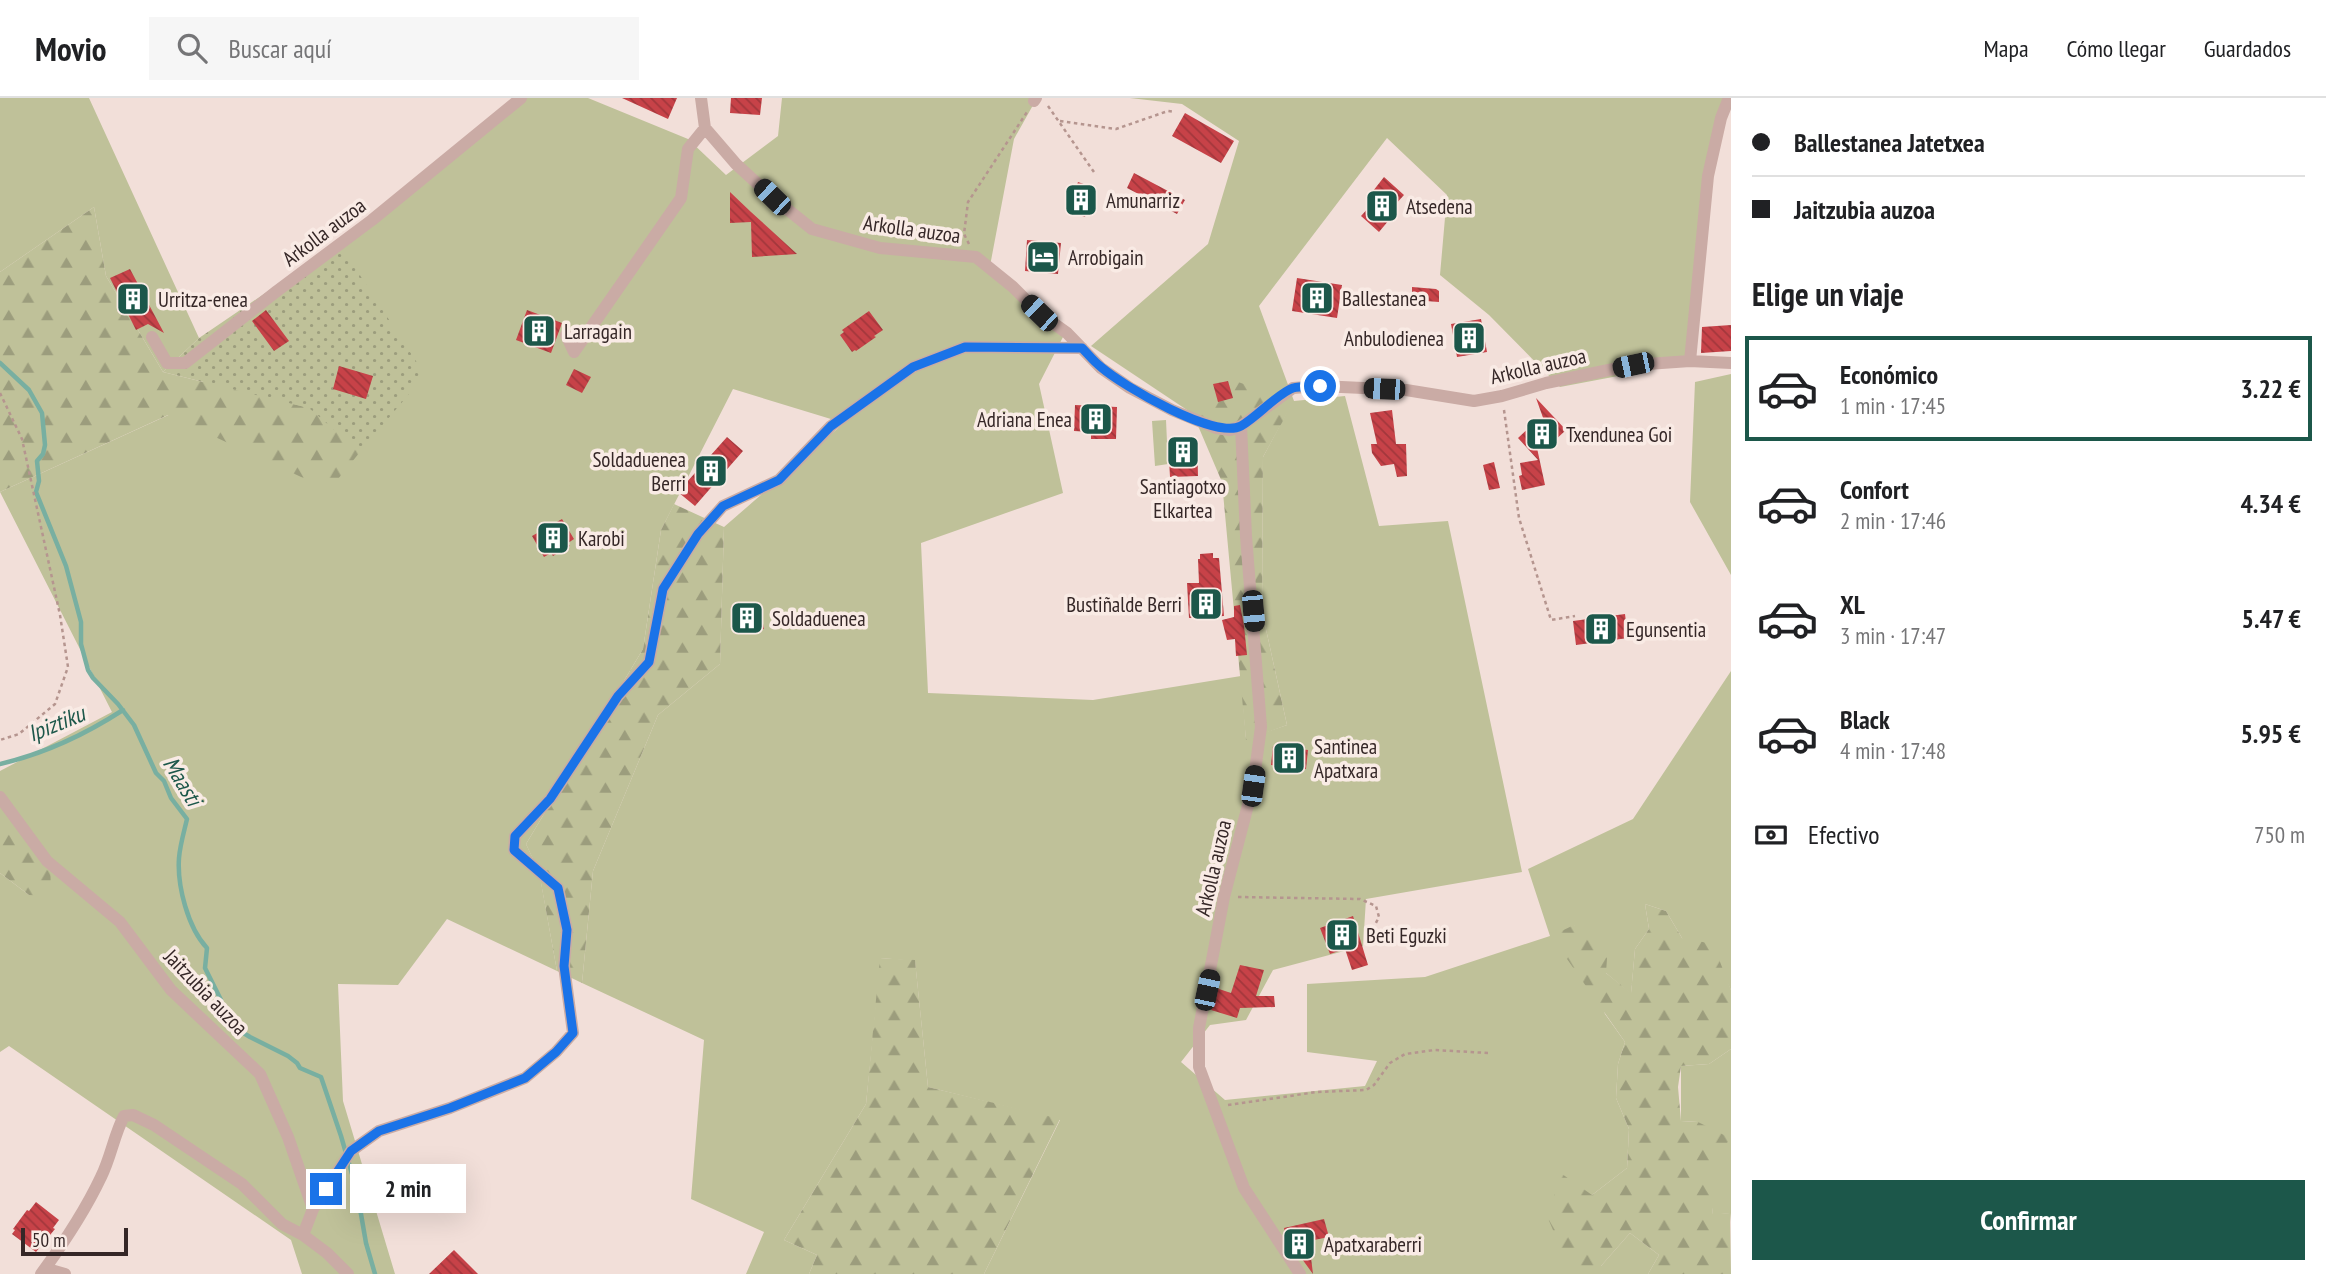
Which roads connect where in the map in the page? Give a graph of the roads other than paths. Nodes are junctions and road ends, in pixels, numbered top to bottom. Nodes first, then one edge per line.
1 (521, 98) edge
2 (701, 98) edge
3 (1729, 98) edge
4 (705, 128) junction
5 (566, 335) dead end
6 (152, 337) dead end
7 (1082, 348) junction
8 (1690, 361) junction
9 (1731, 363) edge
10 (1241, 426) junction
11 (0, 797) edge
12 (313, 1209) junction
13 (303, 1236) junction
14 (43, 1274) edge
15 (65, 1274) edge
16 (348, 1274) edge
17 (1300, 1274) edge

1 - 6 street, Arkolla auzoa
2 - 4 street
3 - 8 street
4 - 5 street
4 - 7 street, Arkolla auzoa
7 - 10 street, Arkolla auzoa
7 - 12 street
8 - 9 street, Arkolla auzoa
8 - 10 street, Arkolla auzoa
10 - 17 street, Arkolla auzoa
11 - 12 street, Jaitzubia auzoa
12 - 13 street
13 - 14 street
13 - 16 street
14 - 15 street

